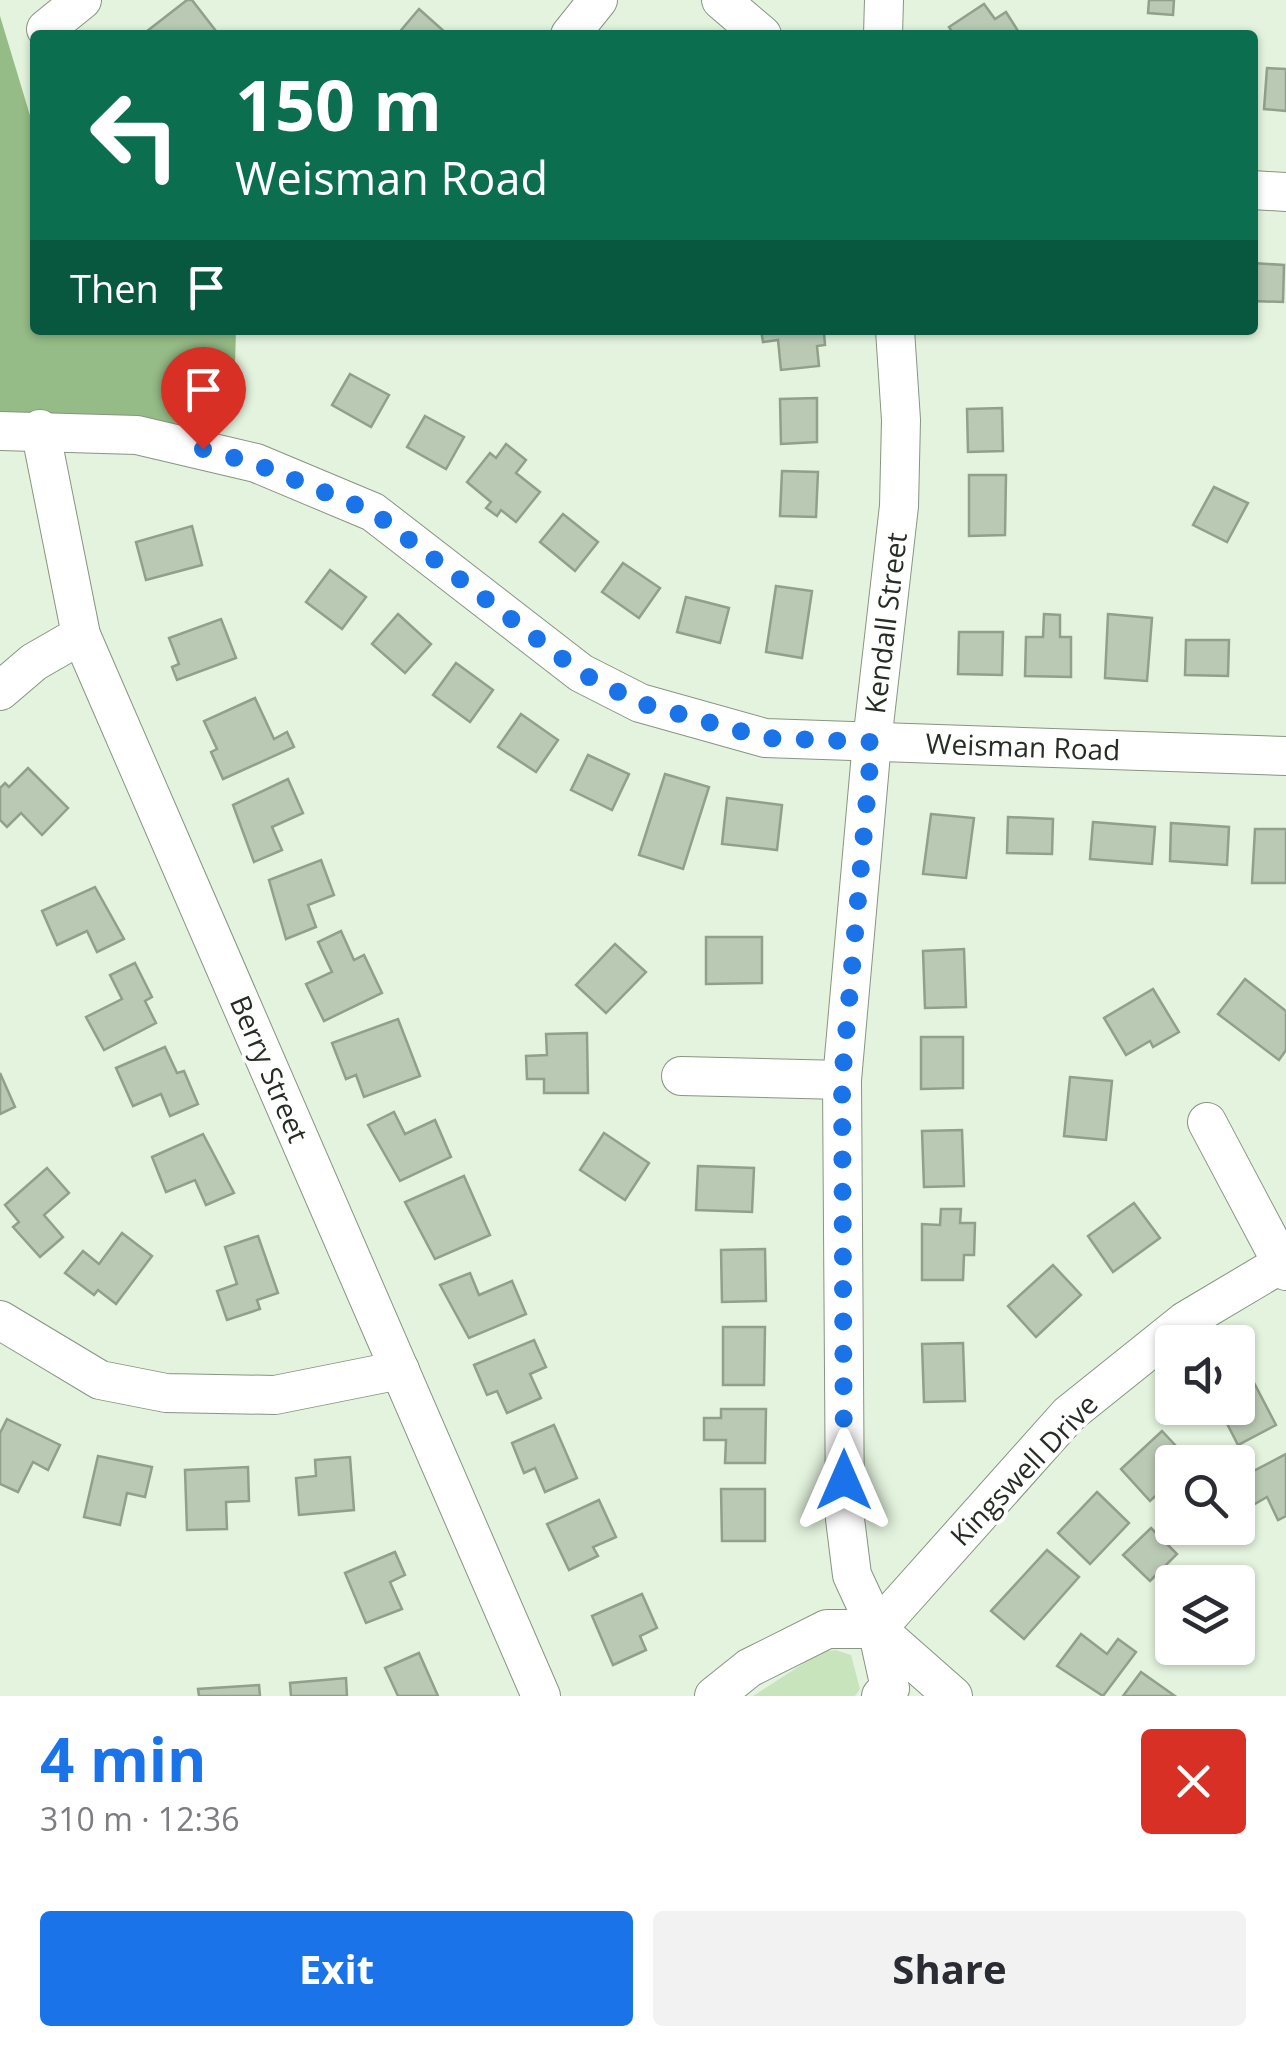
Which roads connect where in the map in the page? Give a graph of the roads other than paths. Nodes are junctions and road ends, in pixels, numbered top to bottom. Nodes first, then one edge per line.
1 (82, 0) edge
2 (598, 0) edge
3 (721, 0) edge
4 (884, 0) edge
5 (46, 29) dead end
6 (574, 30) edge
7 (756, 30) edge
8 (883, 30) edge
9 (1258, 190) edge
10 (1286, 192) edge
11 (894, 335) edge
12 (40, 429) junction
13 (0, 431) edge
14 (82, 635) junction
15 (0, 691) edge
16 (872, 742) junction
17 (1286, 756) edge
18 (681, 1076) dead end
19 (842, 1080) junction
20 (1207, 1122) dead end
21 (1285, 1265) edge
22 (0, 1320) edge
23 (400, 1370) junction
24 (876, 1629) junction
25 (541, 1696) edge
26 (714, 1696) edge
27 (881, 1696) edge
28 (953, 1696) edge

1 - 5 street
2 - 6 street
3 - 7 street
4 - 8 street
9 - 10 street
11 - 16 street, Kendall Street
12 - 13 street, Weisman Road
12 - 14 street, Berry Street
12 - 16 street, Weisman Road
14 - 15 street
14 - 23 street, Berry Street
16 - 17 street, Weisman Road
16 - 19 street, Kendall Street
18 - 19 street
19 - 24 street, Kendall Street
20 - 21 street
21 - 24 street, Kingswell Drive
22 - 23 street
23 - 25 street, Berry Street
24 - 26 street
24 - 27 street
24 - 28 street

